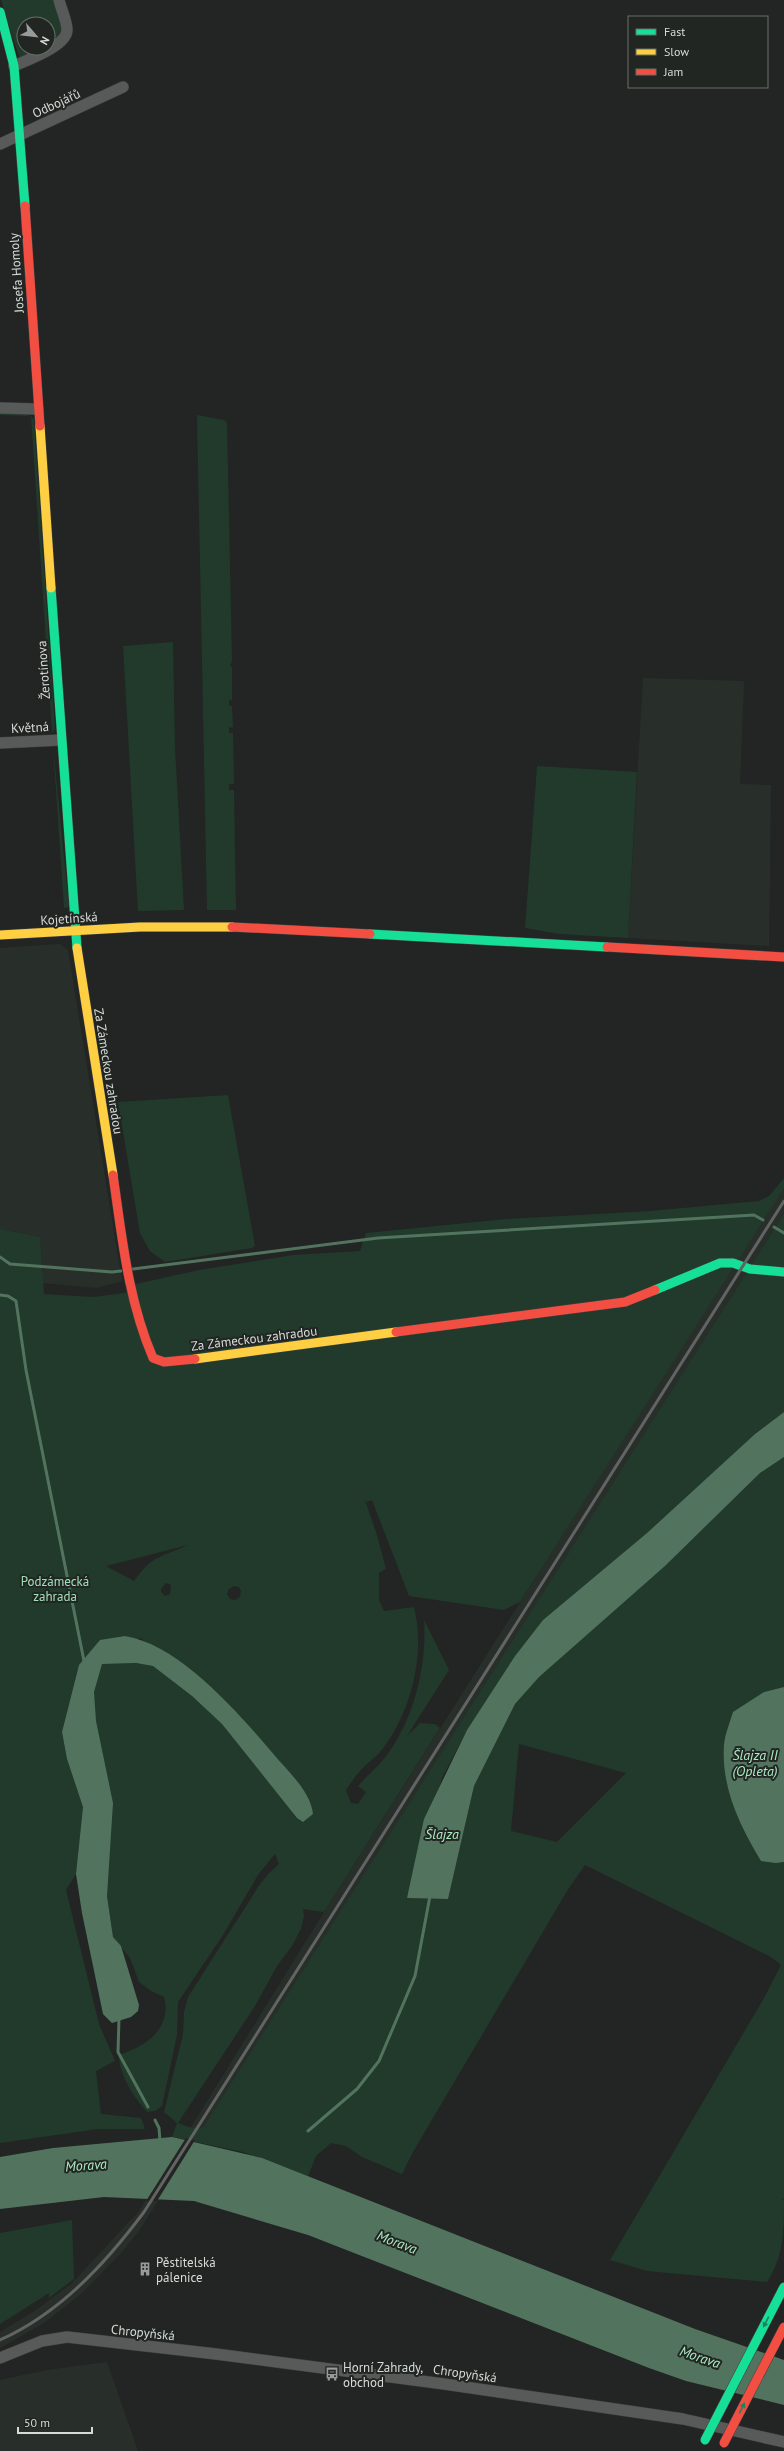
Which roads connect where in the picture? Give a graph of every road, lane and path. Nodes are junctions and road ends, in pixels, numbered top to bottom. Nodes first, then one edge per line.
1 (59, 0) edge
2 (0, 12) edge
3 (14, 66) junction
4 (123, 87) dead end
5 (20, 135) junction
6 (0, 144) edge
7 (0, 408) edge
8 (38, 409) junction
9 (61, 740) junction
10 (0, 743) edge
11 (74, 930) junction
12 (0, 935) edge
13 (784, 957) edge
14 (784, 1272) edge
15 (784, 2287) edge
16 (784, 2327) edge
17 (0, 2358) edge
18 (705, 2440) dead end
19 (784, 2442) edge
20 (724, 2443) dead end

1 - 3 street
2 - 3 main road, Josefa Homoly
3 - 5 main road, Josefa Homoly
4 - 5 street, Odbojářů
5 - 6 street, Odbojářů
5 - 8 main road, Josefa Homoly
7 - 8 street
8 - 9 main road, Žerotínova
9 - 10 street, Květná
9 - 11 main road, Žerotínova
11 - 12 main road, Kojetínská
11 - 13 main road, Kojetínská
11 - 14 main road, Za Zámeckou zahradou
15 -> 18 main road, bridge
20 -> 16 main road, bridge
17 - 19 street, Chropyňská

